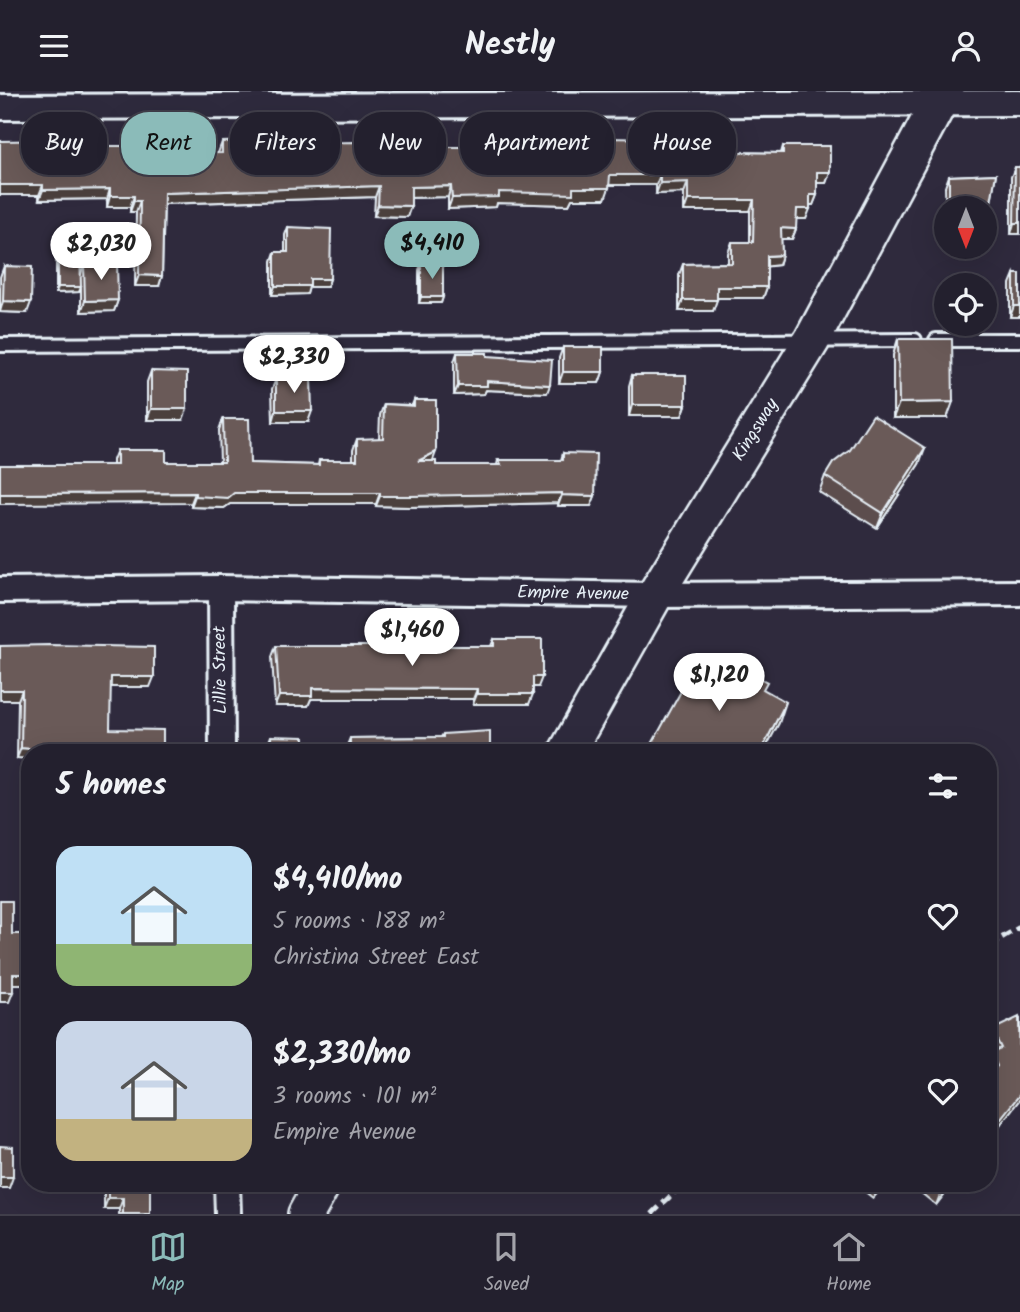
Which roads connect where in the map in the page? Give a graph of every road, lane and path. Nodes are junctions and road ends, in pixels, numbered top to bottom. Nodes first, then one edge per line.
1 (778, 97) edge
2 (942, 97) edge
3 (1020, 103) edge
4 (0, 107) edge
5 (812, 340) junction
6 (1020, 340) edge
7 (0, 345) edge
8 (220, 588) junction
9 (0, 590) edge
10 (1020, 593) edge
11 (655, 595) junction
12 (222, 744) edge
13 (571, 744) edge
14 (228, 1192) edge
15 (318, 1192) edge
16 (228, 1214) edge
17 (306, 1214) edge

1 - 2 street
1 - 4 street
2 - 3 street
2 - 5 main road, Kingsway
5 - 6 lane
5 - 7 lane
5 - 11 main road, Kingsway
8 - 9 street, Empire Avenue
8 - 11 street, Empire Avenue
8 - 12 street, Lillie Street
10 - 11 street, Empire Avenue
11 - 13 main road, Kingsway
14 - 16 street
15 - 17 main road

